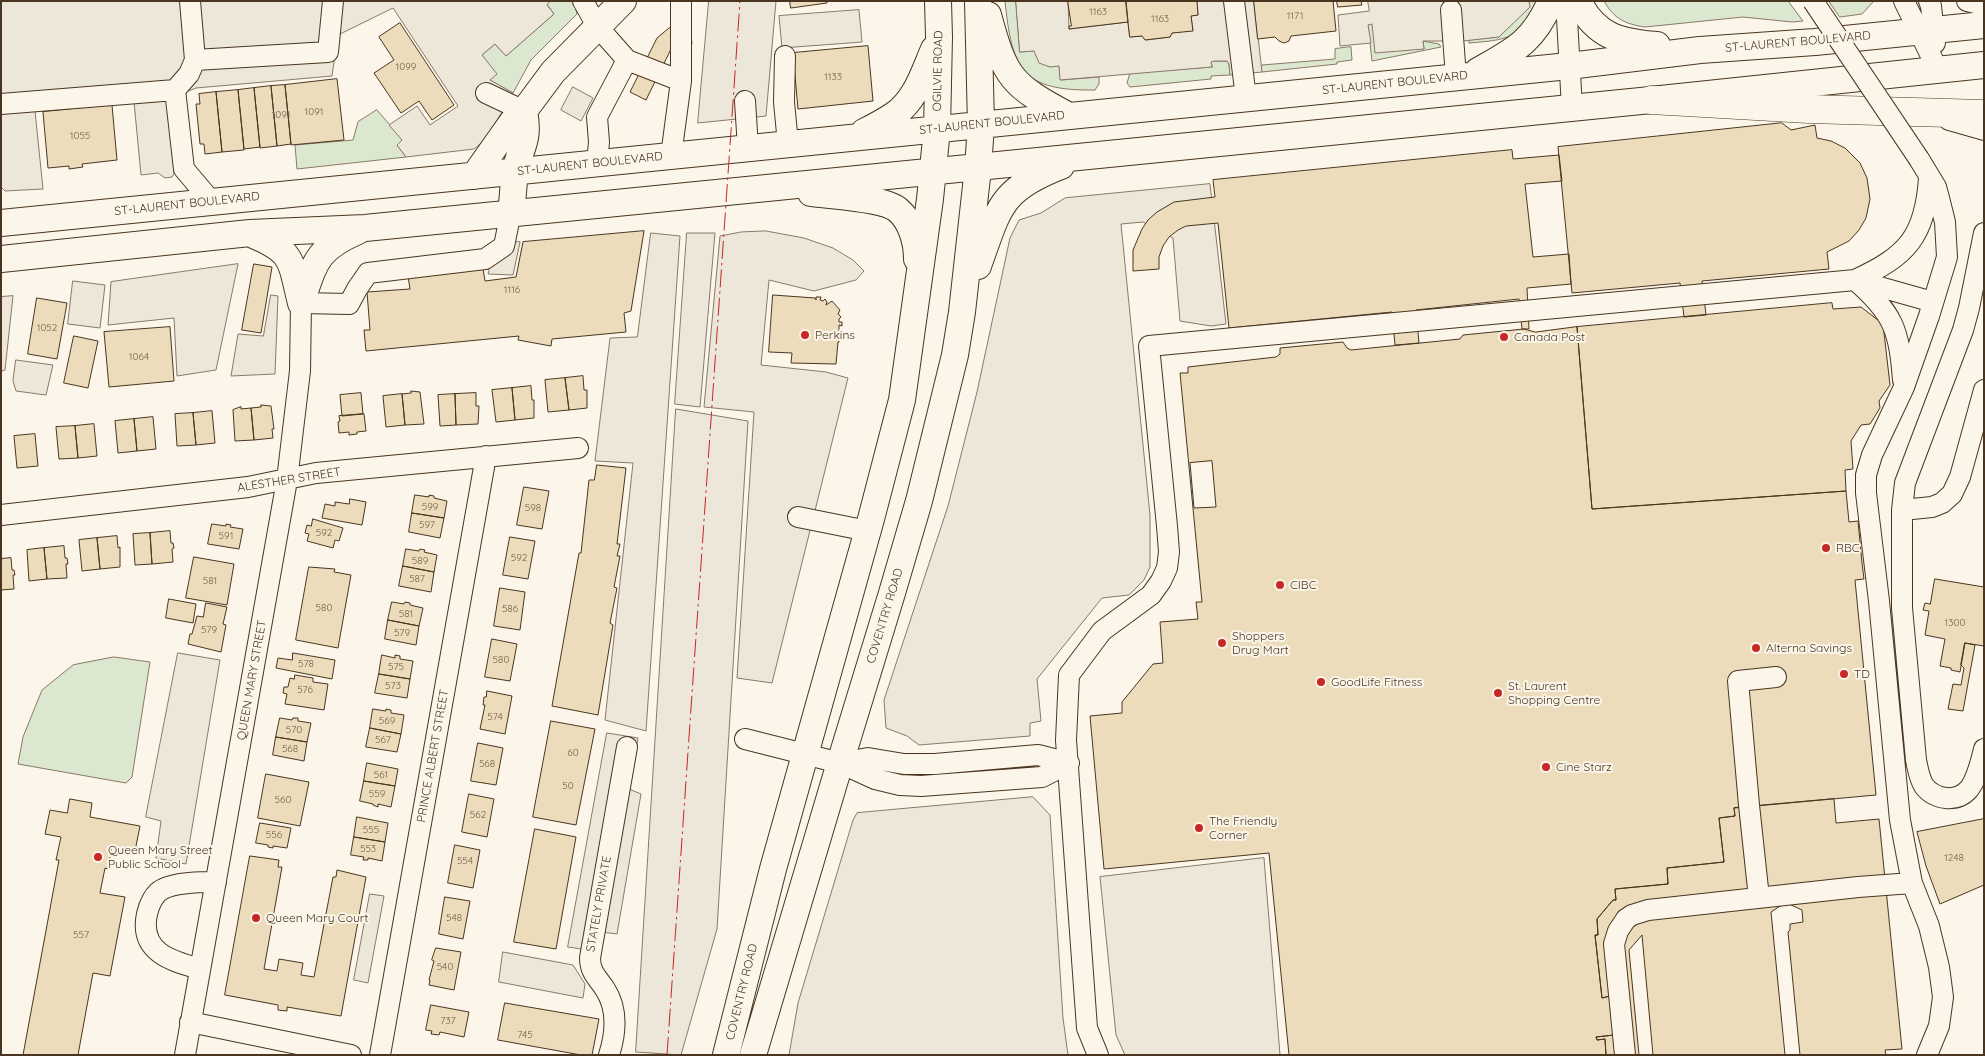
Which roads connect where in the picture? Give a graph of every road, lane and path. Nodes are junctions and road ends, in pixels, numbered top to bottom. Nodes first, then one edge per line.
1 (190, 1) edge
2 (333, 1) edge
3 (583, 1) edge
4 (622, 1) edge
5 (681, 1) edge
6 (938, 1) edge
7 (978, 1) edge
8 (984, 1) edge
9 (1234, 1) edge
10 (1551, 1) edge
11 (1566, 1) edge
12 (1578, 1) edge
13 (1813, 1) edge
14 (1904, 1) edge
15 (1929, 1) edge
16 (1968, 1) edge
17 (1984, 4) edge
18 (1451, 10) dead end
19 (1984, 25) edge
20 (597, 26) junction
21 (1926, 30) junction
22 (939, 37) junction
23 (1700, 50) junction
24 (785, 56) dead end
25 (196, 60) junction
26 (627, 60) junction
27 (1984, 65) edge
28 (1569, 66) junction
29 (1938, 70) junction
30 (1462, 76) junction
31 (680, 81) junction
32 (1369, 86) junction
33 (175, 90) junction
34 (486, 93) dead end
35 (1246, 98) junction
36 (1651, 100) junction
37 (745, 101) dead end
38 (1, 104) edge
39 (1572, 108) junction
40 (524, 111) junction
41 (1924, 112) junction
42 (1984, 114) edge
43 (1069, 116) junction
44 (981, 125) junction
45 (1376, 128) junction
46 (937, 129) junction
47 (1984, 130) edge
48 (856, 137) junction
49 (788, 144) junction
50 (748, 148) junction
51 (671, 156) junction
52 (1086, 156) junction
53 (597, 163) junction
54 (978, 168) junction
55 (1924, 168) junction
56 (516, 172) junction
57 (933, 172) junction
58 (474, 176) junction
59 (763, 187) junction
60 (212, 202) junction
61 (511, 212) junction
62 (1, 223) edge
63 (365, 228) junction
64 (250, 233) junction
65 (1984, 233) edge
66 (1, 259) edge
67 (1856, 280) junction
68 (1933, 302) junction
69 (301, 303) junction
70 (962, 312) junction
71 (914, 325) junction
72 (1904, 387) junction
73 (1984, 390) edge
74 (578, 448) dead end
75 (486, 456) junction
76 (287, 480) junction
77 (1902, 510) junction
78 (1, 515) edge
79 (798, 516) dead end
80 (868, 531) junction
81 (1776, 678) dead end
82 (745, 739) dead end
83 (627, 747) dead end
84 (1984, 748) edge
85 (804, 753) junction
86 (840, 763) junction
87 (1069, 763) junction
88 (216, 882) junction
89 (1912, 883) junction
90 (1759, 898) junction
91 (200, 969) junction
92 (190, 1022) junction
93 (185, 1055) edge
94 (351, 1055) edge
95 (380, 1055) edge
96 (609, 1055) edge
97 (726, 1055) edge
98 (753, 1055) edge
99 (1098, 1055) edge
100 (1625, 1055) edge
101 (1927, 1055) edge

1 - 25 street
2 - 25 street
3 - 20 street
4 - 20 main road
5 - 31 street
6 - 22 main road, OGILVIE ROAD
7 - 44 main road
8 - 43 main road
9 - 35 street
10 - 30 main road
11 - 28 street
12 - 23 main road
13 - 55 street, bridge
14 - 21 street
15 - 21 street
16 - 17 street
18 - 30 street
19 - 21 main road, ST-LAURENT BOULEVARD
20 - 26 street
20 - 40 main road
21 - 23 main road, ST-LAURENT BOULEVARD
21 - 29 street
22 - 46 main road, OGILVIE ROAD
22 - 48 main road
23 - 28 main road, ST-LAURENT BOULEVARD
24 - 49 street
25 - 33 street
26 - 31 street
26 - 53 street
27 - 29 main road
28 - 30 main road, ST-LAURENT BOULEVARD
28 - 39 street
29 - 36 main road
30 - 32 main road, ST-LAURENT BOULEVARD
31 - 51 street
32 - 35 main road, ST-LAURENT BOULEVARD
32 - 45 main road
33 - 38 street
33 - 60 street
34 - 40 street
35 - 43 main road, ST-LAURENT BOULEVARD
36 - 39 main road
36 - 41 highway
37 - 50 street
39 - 45 main road
40 - 56 main road
40 - 58 main road
41 - 42 highway
41 - 47 street
43 - 44 main road, ST-LAURENT BOULEVARD
44 - 46 main road, ST-LAURENT BOULEVARD
44 - 54 main road
45 - 52 main road
46 - 48 main road, ST-LAURENT BOULEVARD
46 - 57 main road, OGILVIE ROAD
48 - 49 main road, ST-LAURENT BOULEVARD
49 - 50 main road, ST-LAURENT BOULEVARD
50 - 51 main road, ST-LAURENT BOULEVARD
51 - 53 main road, ST-LAURENT BOULEVARD
52 - 54 main road
52 - 70 main road
53 - 56 main road, ST-LAURENT BOULEVARD
54 - 57 main road
54 - 70 main road, COVENTRY ROAD
55 - 67 street
55 - 68 street
56 - 58 main road, ST-LAURENT BOULEVARD
56 - 61 main road
57 - 59 main road
57 - 71 main road, COVENTRY ROAD
58 - 60 main road, ST-LAURENT BOULEVARD
59 - 61 main road
59 - 71 main road
60 - 62 main road, ST-LAURENT BOULEVARD
61 - 63 main road
61 - 69 street
63 - 64 main road
63 - 69 main road
64 - 66 main road
64 - 69 main road
65 - 77 street
67 - 68 street
67 - 72 street
67 - 87 street
68 - 72 street
69 - 76 street, QUEEN MARY STREET
70 - 86 main road, COVENTRY ROAD
71 - 80 main road, COVENTRY ROAD
72 - 89 street
73 - 77 street
74 - 75 street, ALESTHER STREET
75 - 76 street, ALESTHER STREET
75 - 95 street, PRINCE ALBERT STREET
76 - 78 street, ALESTHER STREET
76 - 88 street, QUEEN MARY STREET
77 - 84 street
79 - 80 street
80 - 85 main road, COVENTRY ROAD
81 - 90 street
82 - 85 street
83 - 96 street, STATELY PRIVATE
85 - 86 street
85 - 97 main road, COVENTRY ROAD
86 - 87 street
86 - 98 main road, COVENTRY ROAD
87 - 99 street
88 - 91 street, QUEEN MARY STREET
88 - 91 street
89 - 90 street
89 - 101 street
90 - 100 street
91 - 92 street, QUEEN MARY STREET
92 - 93 street, QUEEN MARY STREET
92 - 94 street

